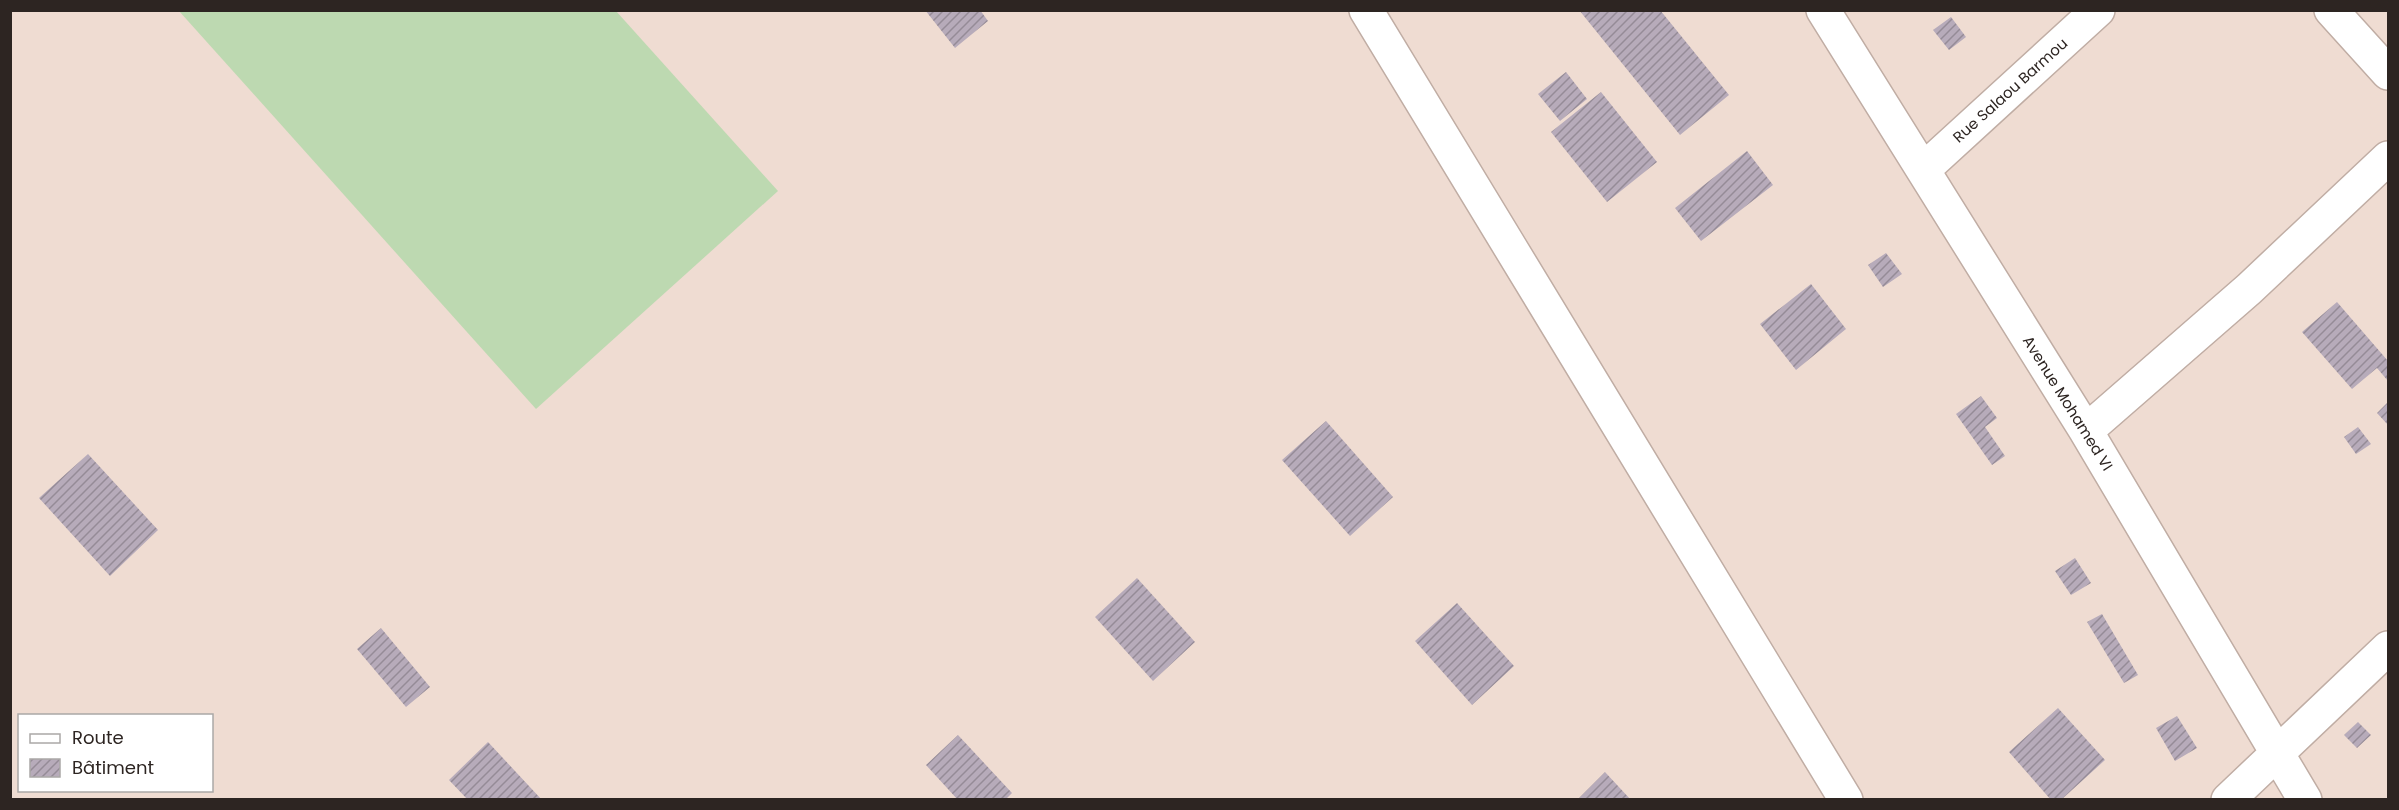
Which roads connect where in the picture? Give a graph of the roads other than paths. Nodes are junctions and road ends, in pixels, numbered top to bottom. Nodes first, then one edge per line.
1 (1366, 10) edge
2 (1823, 10) edge
3 (2098, 10) edge
4 (2331, 10) edge
5 (2388, 73) edge
6 (2388, 158) edge
7 (1923, 170) junction
8 (2086, 430) junction
9 (2388, 648) edge
10 (2276, 753) junction
11 (1846, 800) edge
12 (2228, 800) edge
13 (2304, 800) edge

1 - 11 street
2 - 7 street, Avenue Mohamed VI
3 - 7 street, Rue Salaou Barmou
4 - 5 street
6 - 8 street
7 - 8 street, Avenue Mohamed VI
8 - 10 street, Avenue Mohamed VI
9 - 10 street
10 - 12 street
10 - 13 street, Avenue Mohamed VI

